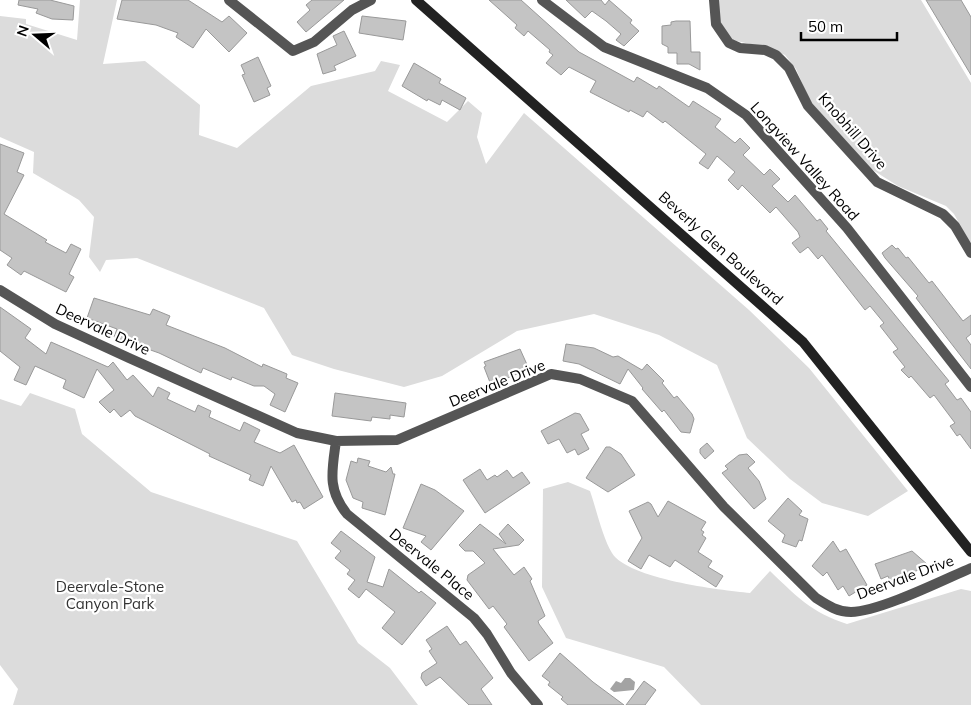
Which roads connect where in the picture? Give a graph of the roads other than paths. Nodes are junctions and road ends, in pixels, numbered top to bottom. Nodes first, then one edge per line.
1 (229, 0) edge
2 (370, 0) edge
3 (416, 0) edge
4 (542, 0) edge
5 (714, 0) edge
6 (971, 253) edge
7 (0, 290) edge
8 (971, 387) edge
9 (336, 441) junction
10 (971, 552) edge
11 (971, 568) edge
12 (538, 705) edge

1 - 2 street
3 - 10 main road, Beverly Glen Boulevard
4 - 8 street, Longview Valley Road
5 - 6 street, Knobhill Drive
7 - 9 street, Deervale Drive
9 - 11 street, Deervale Drive
9 - 12 street, Deervale Place

